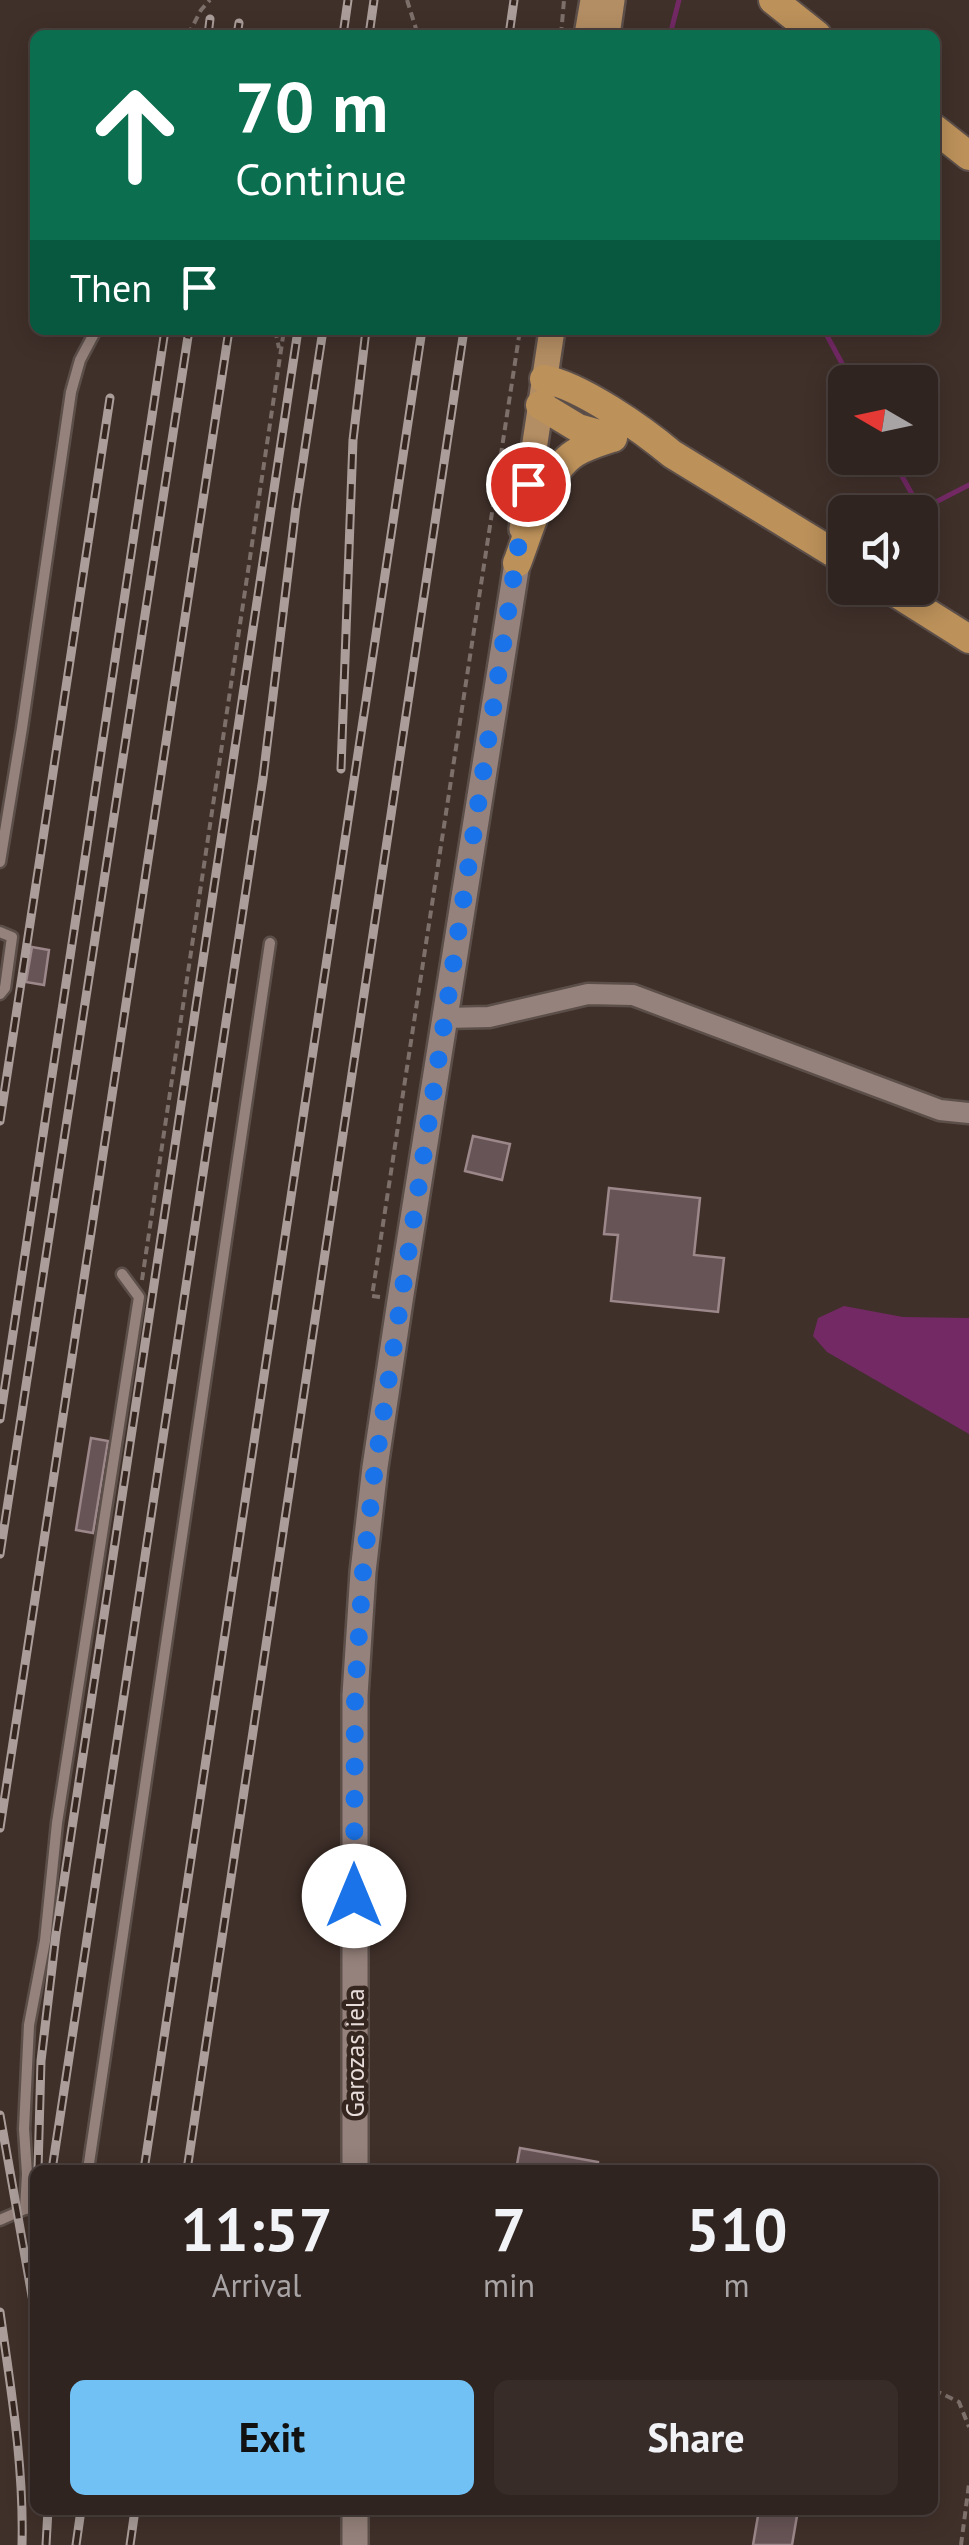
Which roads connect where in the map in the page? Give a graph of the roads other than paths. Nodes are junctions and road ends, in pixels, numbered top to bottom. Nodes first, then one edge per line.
1 (592, 0) edge
2 (612, 0) edge
3 (773, 0) edge
4 (588, 30) edge
5 (608, 30) edge
6 (811, 30) edge
7 (940, 133) edge
8 (969, 156) edge
9 (93, 335) edge
10 (551, 335) edge
11 (542, 392) junction
12 (612, 438) junction
13 (672, 454) junction
14 (828, 550) edge
15 (517, 563) junction
16 (915, 605) edge
17 (969, 639) edge
18 (0, 862) edge
19 (0, 932) edge
20 (270, 943) dead end
21 (0, 994) edge
22 (445, 1018) junction
23 (969, 1113) edge
24 (122, 1274) dead end
25 (89, 2165) edge
26 (355, 2165) edge
27 (30, 2208) edge
28 (0, 2220) edge
29 (355, 2515) edge
30 (355, 2545) edge

1 - 4 main road
2 - 5 main road
3 - 6 highway
7 - 8 highway
9 - 18 lane
10 - 11 main road
11 - 12 highway
11 - 13 highway
11 - 15 main road
12 - 13 highway
12 - 15 highway
13 - 14 highway
15 - 22 main road, Garozas iela
16 - 17 highway
19 - 21 lane
20 - 25 lane
22 - 23 street
22 - 26 main road, Garozas iela
24 - 27 lane
27 - 28 lane
29 - 30 main road

